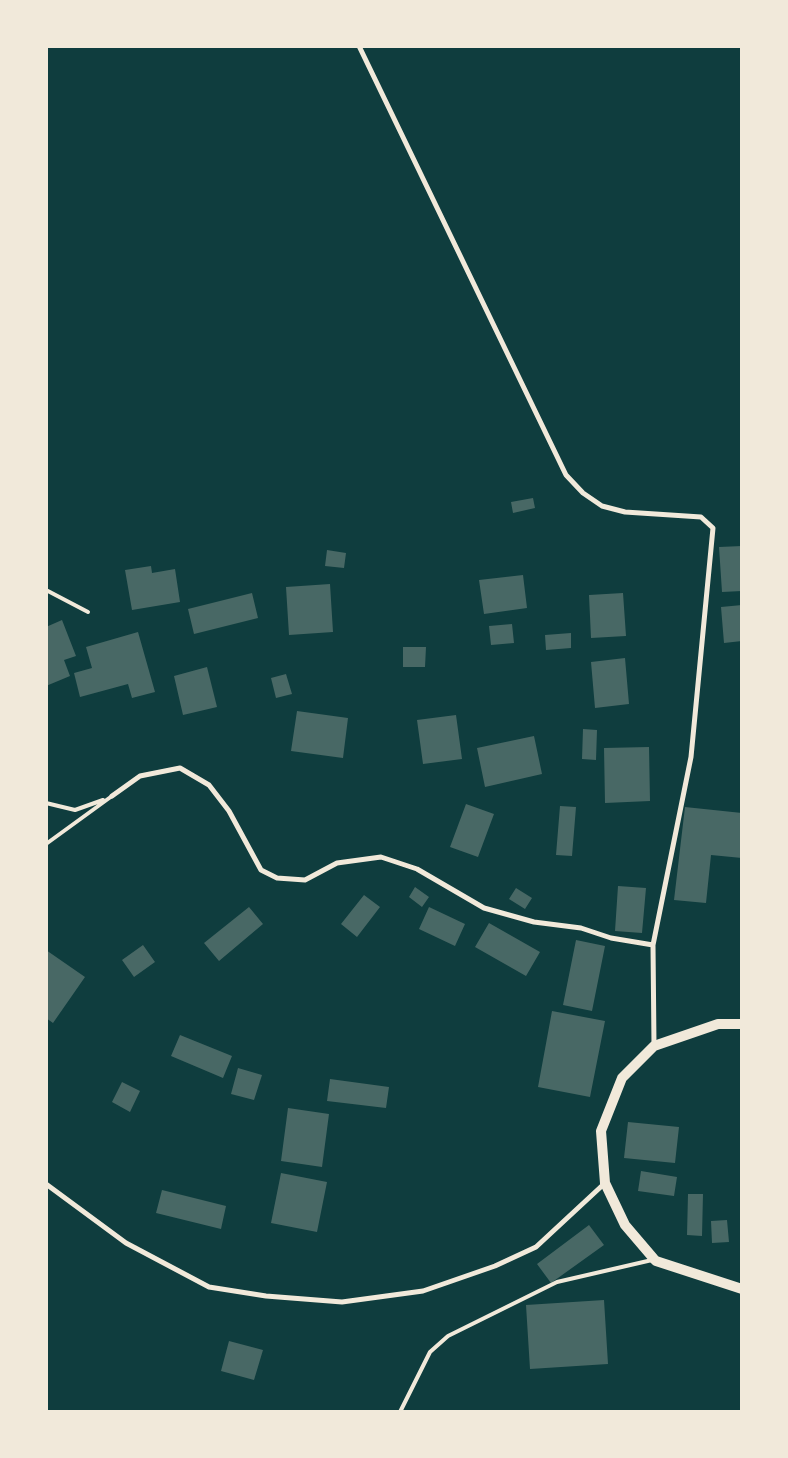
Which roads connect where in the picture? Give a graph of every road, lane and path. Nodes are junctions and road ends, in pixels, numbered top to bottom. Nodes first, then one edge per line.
1 (359, 46) edge
2 (46, 590) edge
3 (88, 612) dead end
4 (112, 796) junction
5 (46, 803) edge
6 (46, 844) edge
7 (653, 945) junction
8 (742, 1024) edge
9 (654, 1046) junction
10 (605, 1183) junction
11 (46, 1184) edge
12 (654, 1259) junction
13 (742, 1289) edge
14 (400, 1412) edge

1 - 7 street
2 - 3 lane
4 - 5 lane
4 - 6 lane
4 - 7 street
7 - 9 street
8 - 9 main road
9 - 10 main road
10 - 11 street
10 - 12 main road
12 - 13 main road
12 - 14 lane

